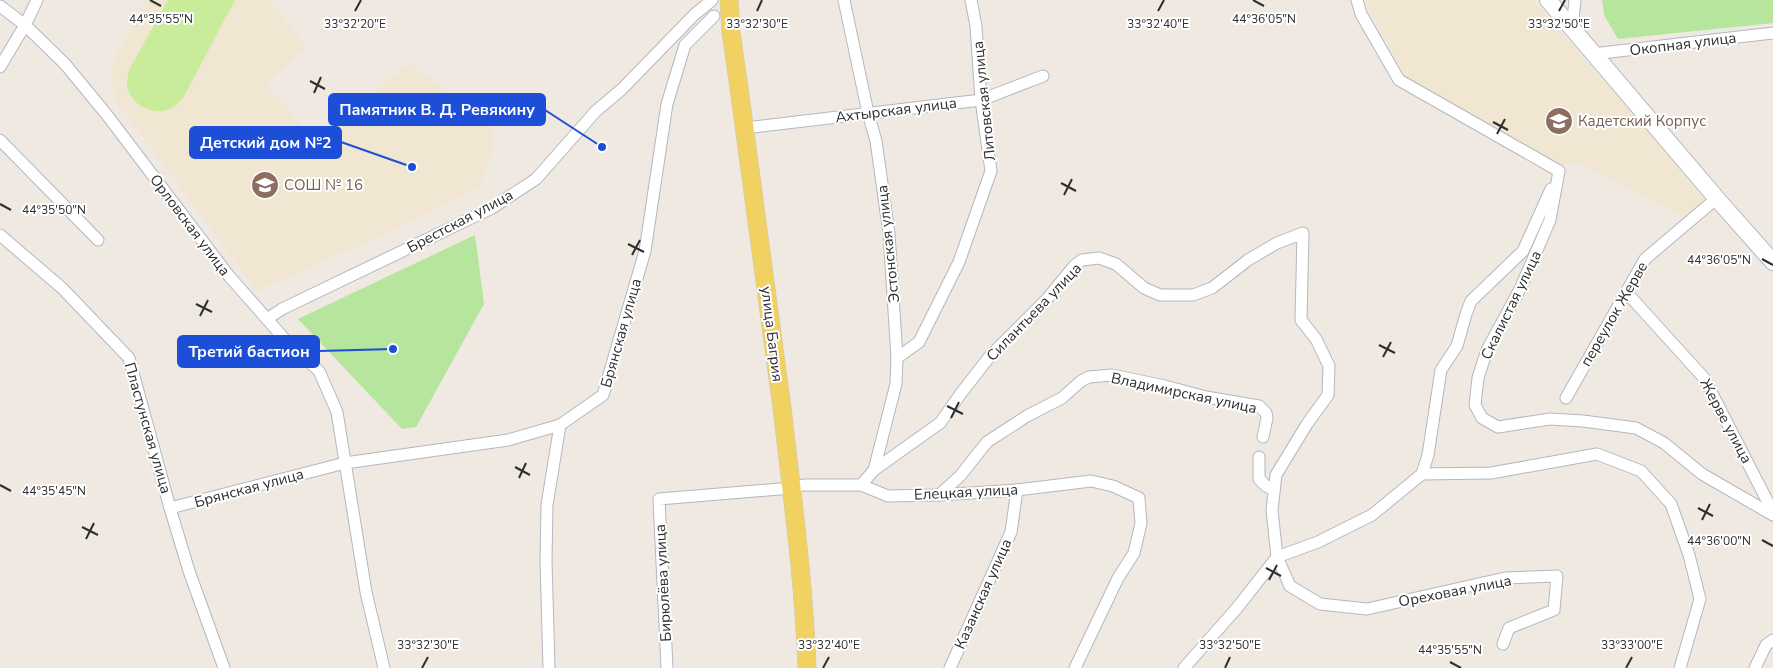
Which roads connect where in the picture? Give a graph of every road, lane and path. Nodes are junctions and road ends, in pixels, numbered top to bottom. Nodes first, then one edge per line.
1 (37, 0) edge
2 (712, 0) edge
3 (729, 0) edge
4 (844, 0) edge
5 (971, 0) edge
6 (1357, 0) edge
7 (1548, 0) edge
8 (1575, 0) edge
9 (0, 6) edge
10 (714, 16) dead end
11 (25, 25) junction
12 (1572, 29) junction
13 (1773, 34) edge
14 (1593, 54) junction
15 (0, 67) edge
16 (1043, 76) dead end
17 (981, 100) junction
18 (868, 113) junction
19 (745, 128) junction
20 (0, 140) edge
21 (1559, 171) junction
22 (1717, 198) junction
23 (0, 235) edge
24 (98, 240) dead end
25 (1773, 262) edge
26 (1627, 292) junction
27 (267, 319) junction
28 (897, 358) junction
29 (1566, 398) dead end
30 (560, 425) junction
31 (1263, 437) dead end
32 (1259, 457) dead end
33 (345, 463) junction
34 (874, 470) junction
35 (1422, 474) junction
36 (862, 485) junction
37 (792, 488) junction
38 (1017, 490) junction
39 (1274, 490) junction
40 (939, 495) junction
41 (659, 498) joint
42 (170, 508) junction
43 (1773, 514) edge
44 (1277, 557) junction
45 (1773, 640) edge
46 (1503, 644) dead end
47 (224, 668) edge
48 (384, 668) edge
49 (549, 668) edge
50 (667, 668) edge
51 (807, 668) edge
52 (950, 668) edge
53 (1075, 668) edge
54 (1184, 668) edge
55 (1680, 668) edge
56 (1755, 668) edge

1 - 11 street
2 - 27 street, Брестская улица
3 - 19 main road, улица Багрия
4 - 18 street, Эстонская улица
5 - 17 street, Литовская улица
6 - 21 street
7 - 12 main road
8 - 12 street
9 - 11 street, Орловская улица
10 - 30 street, Брянская улица
11 - 15 street
11 - 27 street, Орловская улица
12 - 14 main road
13 - 14 street, Окопная улица
14 - 22 main road
16 - 17 street, Ахтырская улица
17 - 18 street, Ахтырская улица
17 - 28 street, Литовская улица
18 - 19 street, Ахтырская улица
18 - 28 street, Эстонская улица
19 - 37 main road, улица Багрия
20 - 24 street
21 - 35 street
21 - 43 street, Скалистая улица
22 - 25 main road
22 - 26 street, переулок Жерве
23 - 42 street, Пластунская улица
26 - 29 street, переулок Жерве
26 - 43 street, Жерве улица
27 - 33 street, Орловская улица
28 - 34 street, Эстонская улица
30 - 33 street, Брянская улица
30 - 49 street
31 - 40 street, Владимирская улица
32 - 39 street
33 - 42 street, Брянская улица
33 - 48 street, Орловская улица
34 - 36 street, Эстонская улица
34 - 39 street, Силантьева улица
35 - 44 street
35 - 55 street
36 - 37 street, Елецкая улица
36 - 40 street, Елецкая улица
37 - 41 street, Елецкая улица
37 - 51 main road, улица Багрия
38 - 40 street, Елецкая улица
38 - 52 street, Казанская улица
38 - 53 street, Елецкая улица
39 - 44 street, Силантьева улица
41 - 50 street, Бирюлёва улица
42 - 47 street, Пластунская улица
44 - 46 street, Ореховая улица
44 - 54 street
45 - 56 street

